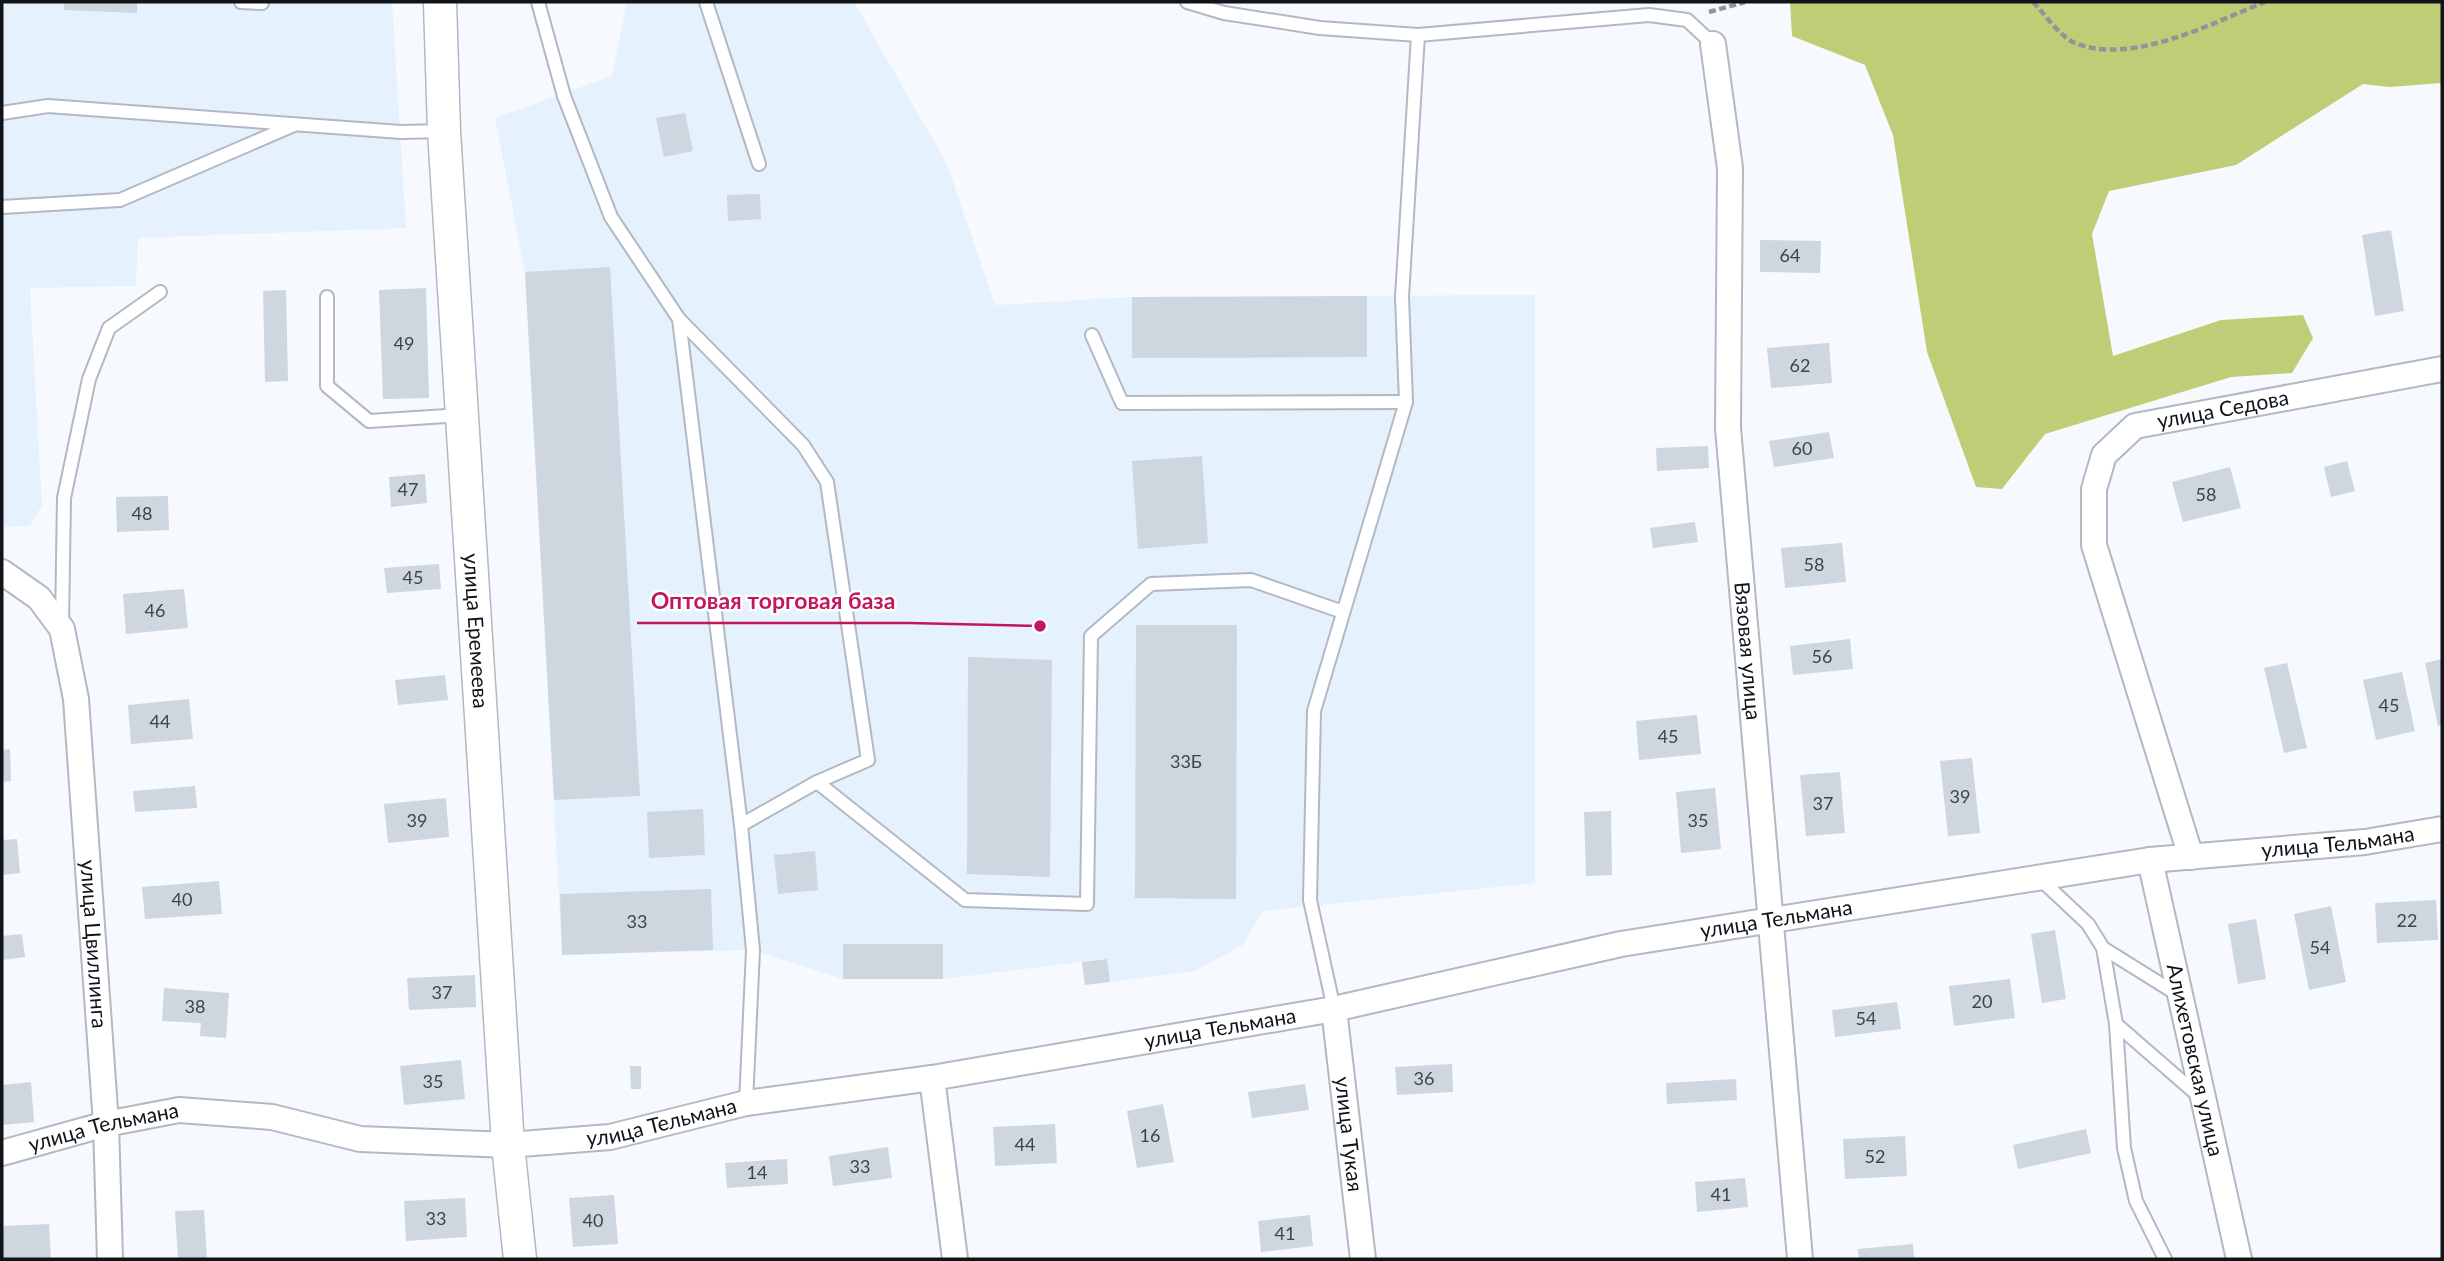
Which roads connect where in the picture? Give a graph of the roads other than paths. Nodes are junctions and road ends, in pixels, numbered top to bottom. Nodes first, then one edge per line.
1 (240, 2) edge
2 (440, 2) edge
3 (538, 2) edge
4 (706, 2) edge
5 (1187, 2) edge
6 (262, 3) edge
7 (1419, 35) junction
8 (1713, 44) joint
9 (2, 113) edge
10 (296, 125) junction
11 (444, 131) junction
12 (759, 164) dead end
13 (2, 207) edge
14 (160, 292) dead end
15 (327, 297) dead end
16 (679, 319) junction
17 (1092, 335) dead end
18 (2442, 369) edge
19 (1406, 402) junction
20 (462, 415) junction
21 (2, 572) edge
22 (1343, 612) junction
23 (62, 629) junction
24 (817, 782) junction
25 (741, 825) junction
26 (2442, 829) edge
27 (2191, 857) junction
28 (2150, 860) junction
29 (2039, 878) junction
30 (1769, 920) junction
31 (2104, 948) junction
32 (2182, 998) junction
33 (1335, 1009) junction
34 (2116, 1024) junction
35 (932, 1078) junction
36 (746, 1102) junction
37 (2207, 1103) junction
38 (106, 1124) junction
39 (508, 1145) junction
40 (2, 1153) edge
41 (110, 1259) edge
42 (520, 1259) edge
43 (955, 1259) edge
44 (1363, 1259) edge
45 (1800, 1259) edge
46 (2165, 1259) edge
47 (2239, 1259) edge

1 - 6 lane
2 - 11 street, улица Еремеева
3 - 16 lane
4 - 12 lane
5 - 7 lane
7 - 8 lane
7 - 19 lane
8 - 30 street, Вязовая улица
9 - 10 lane
10 - 11 lane
10 - 13 lane
11 - 20 street, улица Еремеева
14 - 23 lane
15 - 20 lane
16 - 24 lane
16 - 25 lane
17 - 19 lane
18 - 27 street, улица Седова
19 - 22 lane
20 - 39 street, улица Еремеева
21 - 23 street
22 - 24 lane
22 - 33 lane
23 - 38 street, улица Цвиллинга
24 - 25 lane
25 - 36 lane
26 - 27 street, улица Тельмана
27 - 28 street, улица Тельмана
28 - 29 street, улица Тельмана
28 - 32 street, Алихетовская улица
29 - 30 street, улица Тельмана
29 - 31 lane
30 - 33 street, улица Тельмана
30 - 45 street, Вязовая улица
31 - 32 lane
31 - 34 lane
32 - 37 street, Алихетовская улица
33 - 35 street, улица Тельмана
33 - 44 street, улица Тукая
34 - 37 lane
34 - 46 lane
35 - 36 street, улица Тельмана
35 - 43 street
36 - 39 street, улица Тельмана
37 - 47 street, Алихетовская улица
38 - 39 street, улица Тельмана
38 - 40 street, улица Тельмана
38 - 41 street, улица Цвиллинга
39 - 42 street, улица Еремеева

